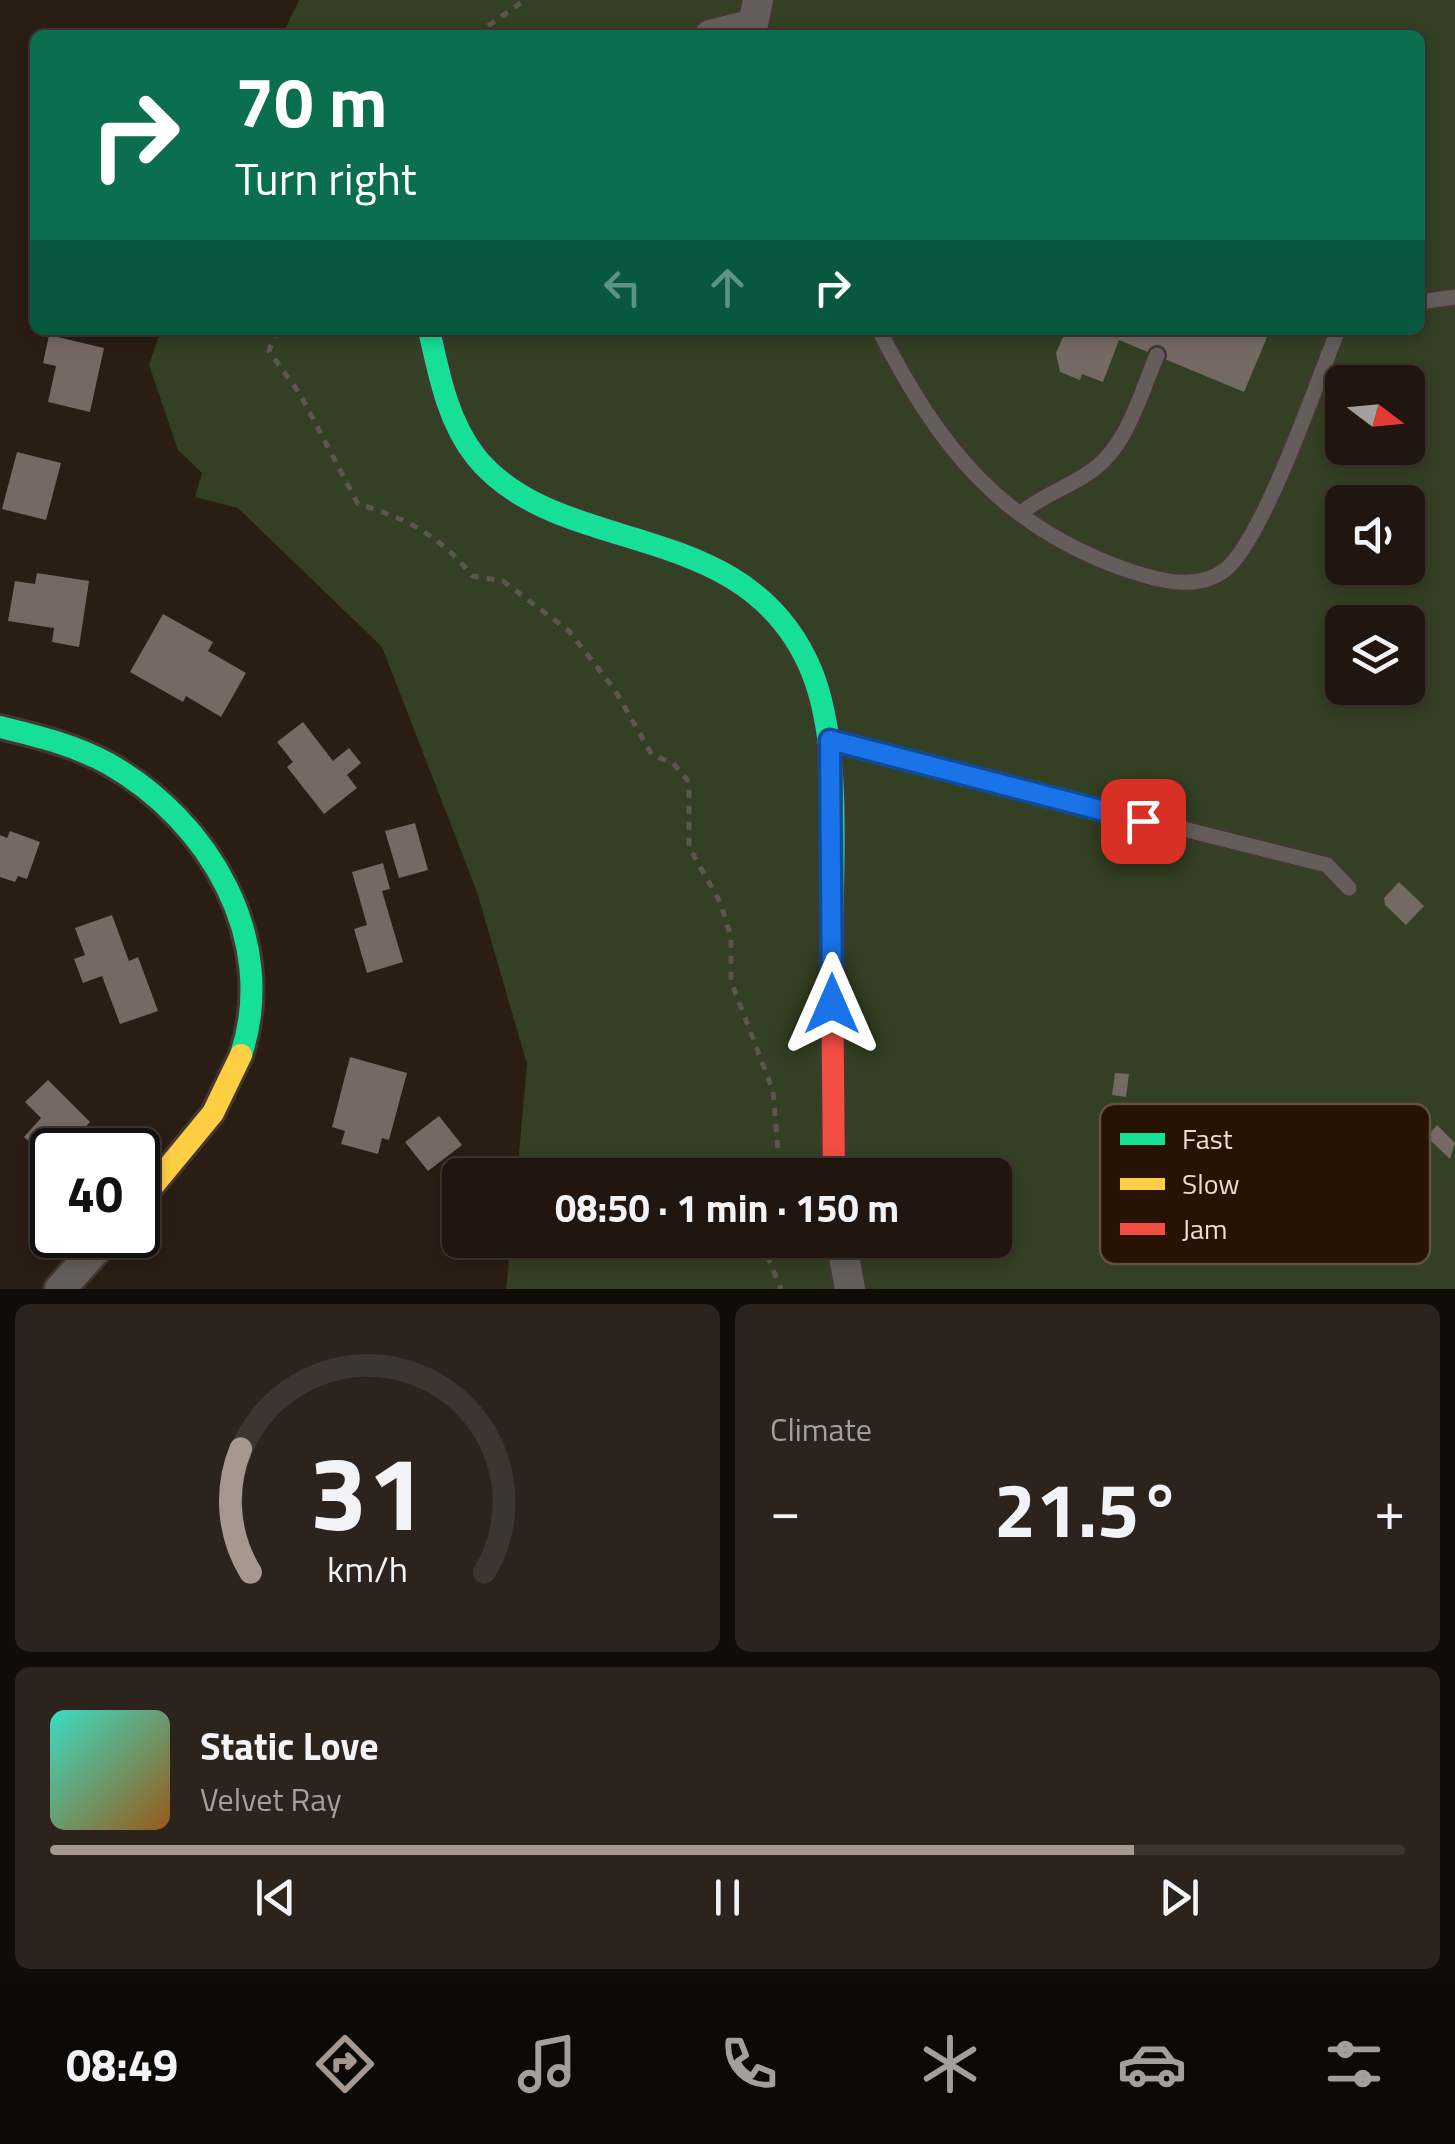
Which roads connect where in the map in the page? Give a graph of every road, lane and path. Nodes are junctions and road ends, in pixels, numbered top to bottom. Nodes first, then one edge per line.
1 (525, 0) edge
2 (755, 20) edge
3 (482, 30) edge
4 (725, 30) edge
5 (1455, 297) edge
6 (1425, 301) edge
7 (275, 335) edge
8 (430, 335) edge
9 (882, 335) edge
10 (1336, 335) edge
11 (1156, 355) dead end
12 (1021, 513) junction
13 (0, 727) edge
14 (830, 740) junction
15 (1350, 888) dead end
16 (779, 1158) edge
17 (834, 1158) edge
18 (160, 1178) edge
19 (88, 1258) edge
20 (770, 1258) edge
21 (845, 1258) edge
22 (60, 1289) edge
23 (781, 1289) edge
24 (850, 1289) edge

1 - 3 path
2 - 4 street
5 - 6 lane
7 - 16 path
8 - 14 street
9 - 12 lane
10 - 12 lane
11 - 12 lane
13 - 18 street
14 - 15 lane
14 - 17 street
19 - 22 street
20 - 23 path
21 - 24 street

